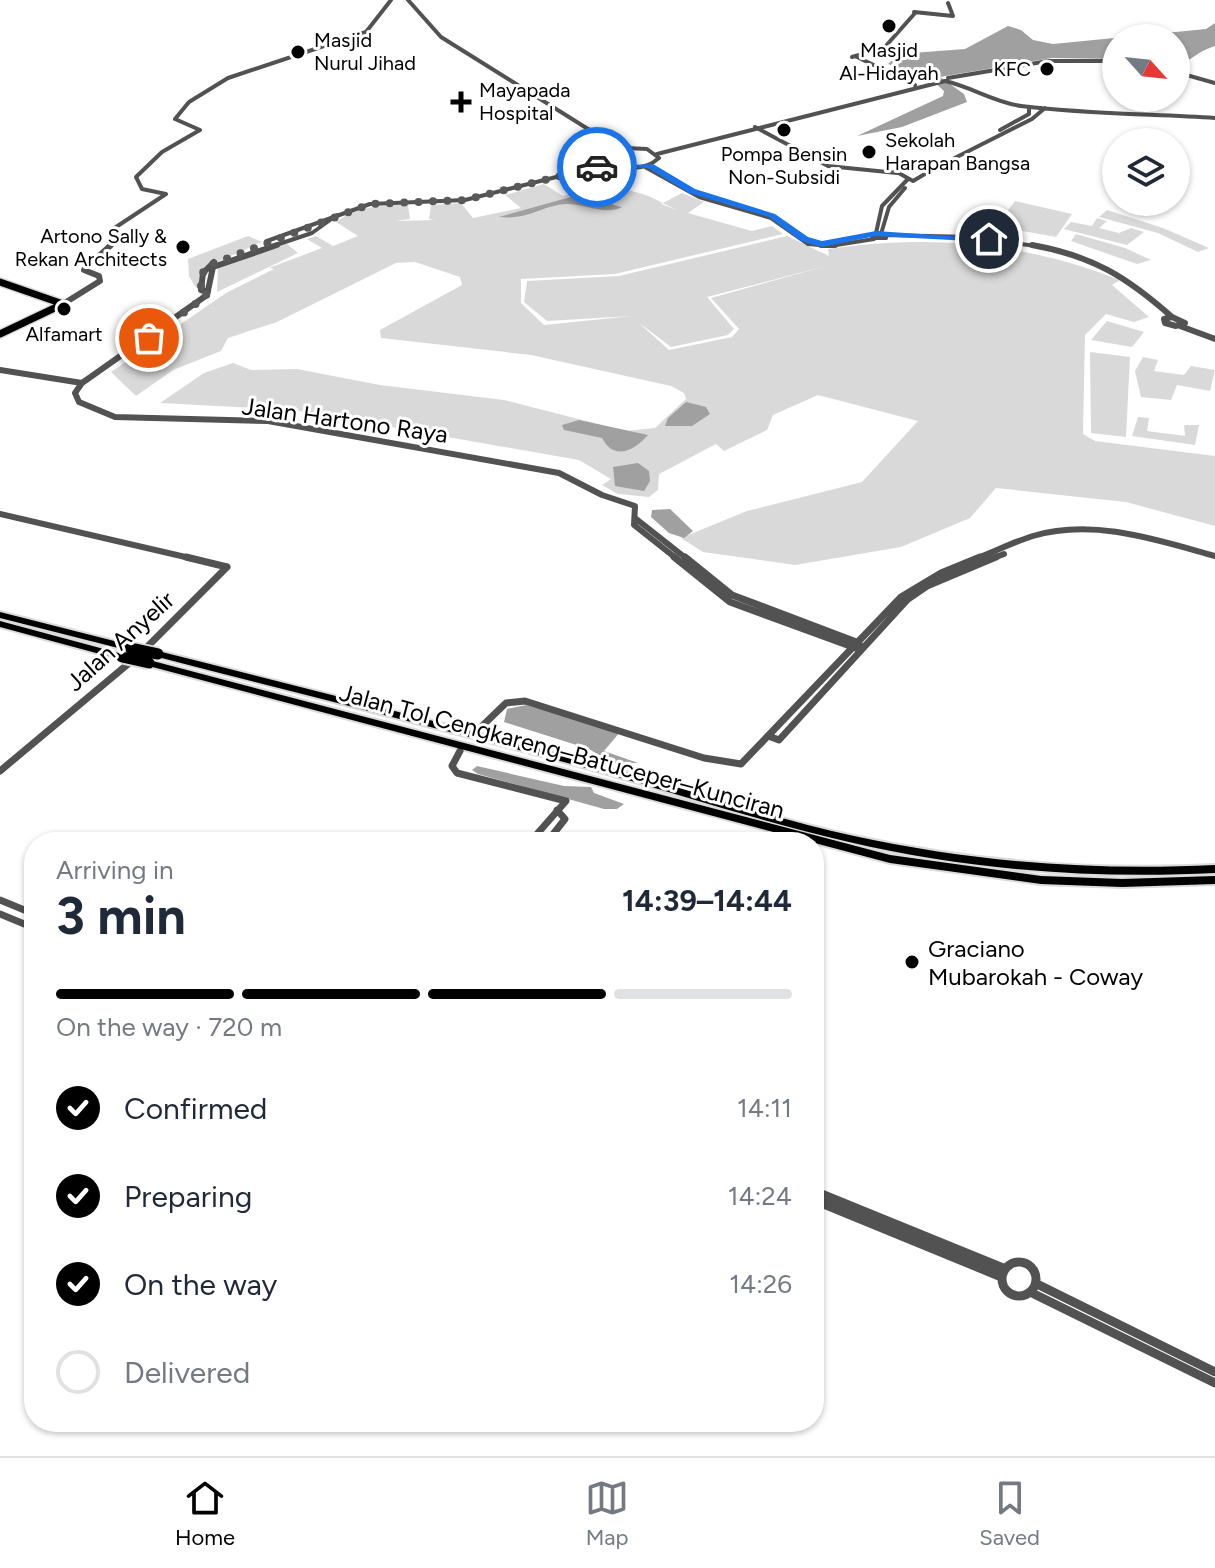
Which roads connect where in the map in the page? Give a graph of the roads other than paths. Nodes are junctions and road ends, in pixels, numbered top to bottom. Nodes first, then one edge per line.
1 (391, 0) edge
2 (408, 0) edge
3 (950, 1) edge
4 (1102, 61) edge
5 (978, 76) junction
6 (1190, 76) edge
7 (944, 80) junction
8 (1215, 83) edge
9 (911, 86) junction
10 (968, 86) junction
11 (1045, 108) junction
12 (1029, 110) junction
13 (1038, 116) junction
14 (1215, 118) edge
15 (758, 127) junction
16 (620, 149) junction
17 (654, 152) junction
18 (612, 163) junction
19 (648, 166) junction
20 (932, 167) junction
21 (896, 172) junction
22 (910, 180) junction
23 (879, 236) junction
24 (0, 282) edge
25 (63, 304) junction
26 (0, 334) edge
27 (1215, 338) edge
28 (0, 372) edge
29 (80, 385) junction
30 (0, 514) edge
31 (635, 518) junction
32 (1215, 558) edge
33 (694, 563) junction
34 (685, 566) junction
35 (0, 615) edge
36 (0, 624) edge
37 (859, 646) junction
38 (126, 652) junction
39 (154, 659) junction
40 (478, 730) dead end
41 (460, 751) dead end
42 (0, 771) edge
43 (557, 810) junction
44 (538, 832) edge
45 (555, 832) edge
46 (791, 832) edge
47 (823, 832) edge
48 (824, 832) edge
49 (824, 841) edge
50 (1215, 869) edge
51 (1215, 880) edge
52 (0, 900) edge
53 (24, 910) edge
54 (0, 914) edge
55 (24, 924) edge
56 (824, 1195) edge
57 (824, 1204) edge
58 (1001, 1272) junction
59 (1034, 1288) junction
60 (1215, 1372) edge
61 (1215, 1383) edge

1 - 25 street
2 - 16 street
3 - 9 street
4 - 5 street
5 - 7 street
5 - 10 street
6 - 8 street
7 - 9 street
7 - 10 street
9 - 15 street
9 - 17 street
10 - 12 street
11 - 12 street
11 - 13 street
11 - 14 street
12 - 13 street
12 - 20 street
13 - 20 street
15 - 17 street
15 - 21 street
16 - 17 street
16 - 18 street
17 - 19 street
18 - 19 street
18 - 29 street
19 - 23 street
20 - 21 street
20 - 22 street
21 - 22 street
22 - 23 street
23 - 27 street
24 - 25 main road
25 - 26 main road
28 - 29 street
29 - 31 street, Jalan Hartono Raya
30 - 42 street, Jalan Anyelir
31 - 33 street
31 - 34 street
32 - 37 street
33 - 34 street
33 - 37 street
34 - 37 street
35 - 38 highway, Jalan Tol Cengkareng–Batuceper–Kunciran
36 - 38 highway, Jalan Tol Cengkareng–Batuceper–Kunciran
37 - 40 street
38 - 39 highway, Jalan Tol Cengkareng–Batuceper–Kunciran, bridge
39 - 46 highway, Jalan Tol Cengkareng–Batuceper–Kunciran
39 - 47 highway, Jalan Tol Cengkareng–Batuceper–Kunciran
41 - 43 street
43 - 44 street
43 - 45 street
48 - 50 highway, Jalan Tol Cengkareng–Batuceper–Kunciran
49 - 51 highway, Jalan Tol Cengkareng–Batuceper–Kunciran
52 - 53 street
54 - 55 street
56 - 58 street
57 - 58 street
58 - 59 street
58 - 59 street
59 - 60 street
59 - 61 street

